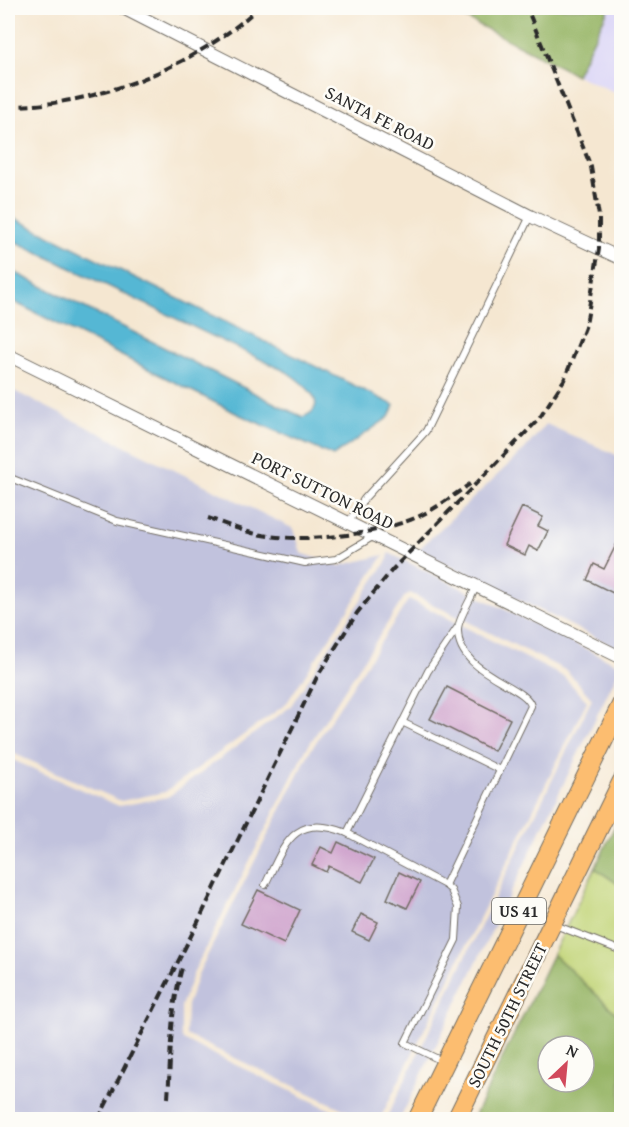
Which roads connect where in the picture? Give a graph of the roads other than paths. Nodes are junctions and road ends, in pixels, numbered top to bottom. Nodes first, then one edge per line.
1 (123, 8) edge
2 (530, 216) junction
3 (621, 259) edge
4 (8, 355) edge
5 (8, 477) edge
6 (348, 523) junction
7 (375, 536) junction
8 (476, 587) junction
9 (458, 628) junction
10 (621, 658) edge
11 (621, 703) edge
12 (402, 722) junction
13 (500, 770) junction
14 (621, 781) edge
15 (346, 833) junction
16 (265, 885) dead end
17 (445, 885) junction
18 (552, 924) junction
19 (621, 951) edge
20 (445, 1063) junction
21 (417, 1119) edge
22 (456, 1119) edge

1 - 2 street, SANTA FE ROAD
2 - 3 street, SANTA FE ROAD
2 - 6 lane
4 - 6 street, PORT SUTTON ROAD
5 - 7 lane
6 - 7 street, PORT SUTTON ROAD
7 - 8 street, PORT SUTTON ROAD
8 - 9 lane
8 - 10 street, PORT SUTTON ROAD
9 - 12 lane
9 - 13 lane
11 - 20 main road, SOUTH 50TH STREET / US 41
12 - 13 lane
12 - 15 lane
13 - 17 lane
14 - 18 main road, SOUTH 50TH STREET / US 41
15 - 16 lane
15 - 17 lane
17 - 20 lane
18 - 19 lane
18 - 22 main road, SOUTH 50TH STREET / US 41
20 - 21 main road, SOUTH 50TH STREET / US 41

